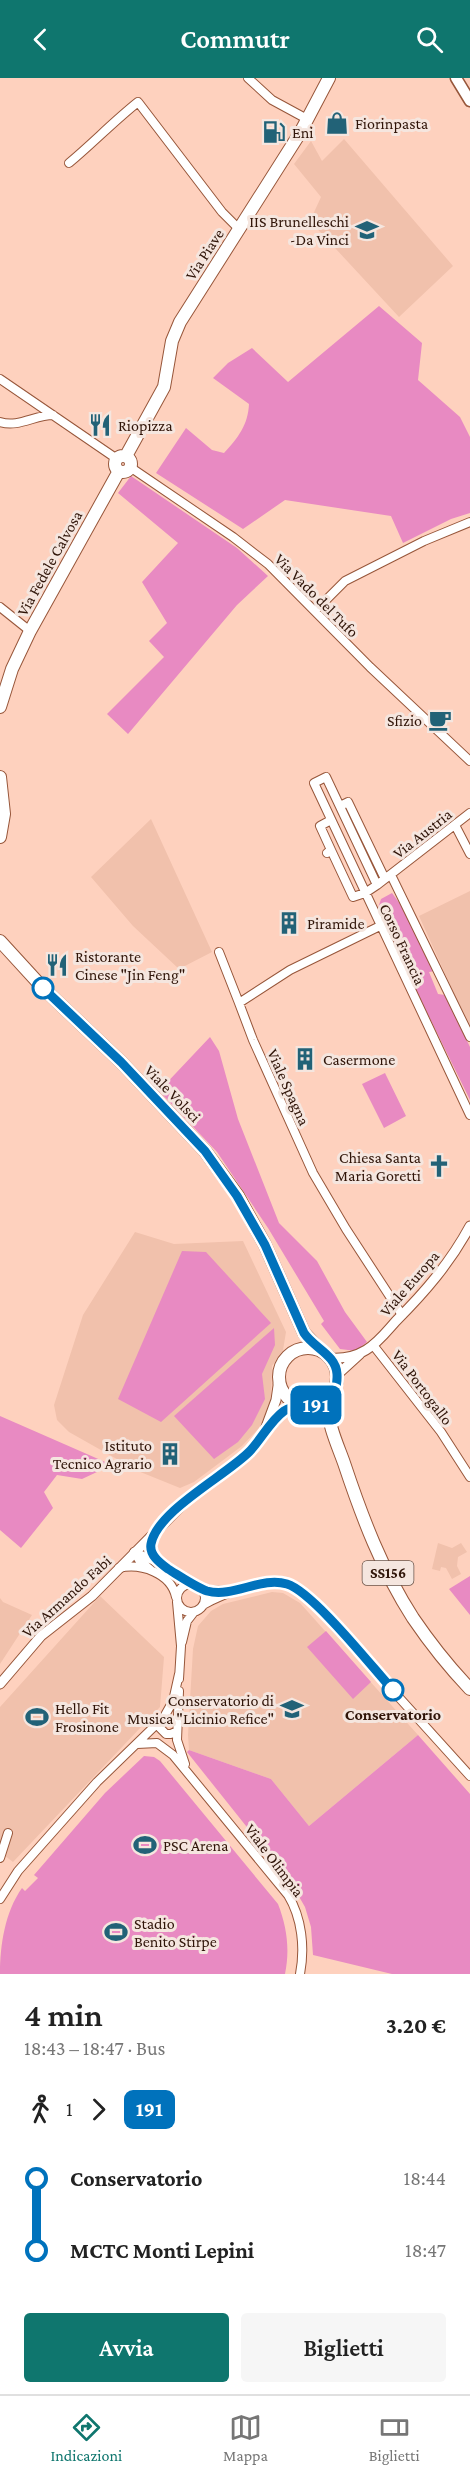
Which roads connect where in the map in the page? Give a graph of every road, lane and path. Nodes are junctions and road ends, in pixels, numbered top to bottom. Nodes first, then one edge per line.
1 (248, 78) edge
2 (328, 78) edge
3 (456, 78) edge
4 (468, 93) edge
5 (307, 119) junction
6 (69, 163) dead end
7 (240, 230) junction
8 (0, 379) edge
9 (54, 415) junction
10 (0, 422) edge
11 (123, 463) junction
12 (470, 522) edge
13 (0, 607) edge
14 (315, 611) junction
15 (30, 632) junction
16 (0, 707) edge
17 (470, 760) edge
18 (0, 777) edge
19 (340, 806) junction
20 (470, 813) edge
21 (331, 820) junction
22 (455, 825) junction
23 (0, 837) edge
24 (470, 854) edge
25 (388, 877) junction
26 (377, 885) junction
27 (366, 893) junction
28 (380, 926) junction
29 (1, 944) edge
30 (219, 952) dead end
31 (239, 1004) junction
32 (470, 1037) edge
33 (470, 1115) edge
34 (470, 1226) edge
35 (402, 1315) junction
36 (297, 1320) junction
37 (373, 1345) junction
38 (320, 1350) junction
39 (293, 1352) junction
40 (362, 1352) junction
41 (330, 1358) junction
42 (337, 1375) junction
43 (279, 1379) junction
44 (334, 1389) junction
45 (308, 1406) junction
46 (262, 1434) junction
47 (336, 1440) junction
48 (470, 1477) edge
49 (157, 1529) junction
50 (134, 1552) junction
51 (161, 1564) junction
52 (119, 1568) junction
53 (156, 1573) junction
54 (192, 1583) junction
55 (203, 1590) junction
56 (239, 1590) junction
57 (177, 1600) junction
58 (203, 1605) junction
59 (194, 1612) junction
60 (181, 1646) junction
61 (179, 1674) junction
62 (0, 1684) edge
63 (470, 1689) edge
64 (160, 1722) junction
65 (177, 1731) junction
66 (137, 1744) junction
67 (191, 1776) junction
68 (470, 1776) edge
69 (8, 1833) dead end
70 (0, 1858) edge
71 (0, 1899) edge
72 (300, 1974) edge

1 - 5 street
2 - 5 main road, Via Piave
3 - 4 main road
5 - 7 main road, Via Piave
6 - 7 street
7 - 11 main road, Via Piave
8 - 9 street, Via Vado del Tufo
9 - 10 street
9 - 11 street, Via Vado del Tufo
11 - 14 street, Via Vado del Tufo
11 - 15 main road, Via Fedele Calvosa
12 - 14 street
13 - 15 street
14 - 17 street, Via Vado del Tufo
15 - 16 main road, Via Fedele Calvosa
18 - 23 main road
19 - 21 street, Corso Francia
19 - 25 street
19 - 26 street
20 - 22 street, Via Austria
21 - 27 street, Corso Francia
21 - 27 street
22 - 24 street
22 - 25 street, Via Austria
25 - 26 street, Via Austria
25 - 32 street
26 - 27 street, Via Austria
27 - 28 street, Corso Francia
28 - 31 street
28 - 33 street, Corso Francia
29 - 36 main road, Viale Volsci
30 - 31 street, Viale Spagna
31 - 35 street, Viale Spagna
34 - 35 street, Viale Europa
35 - 37 street, Viale Europa
36 - 38 main road
36 - 39 main road
37 - 40 street, Viale Europa
37 - 48 street, Via Portogallo
38 - 39 main road
38 - 41 main road
39 - 43 main road
40 - 41 street
40 - 42 street
41 - 42 main road
42 - 44 main road, SS156
43 - 45 main road, SS156
43 - 46 street
44 - 45 main road
44 - 47 main road, SS156
45 - 46 street
45 - 47 main road, SS156
46 - 49 street, Via Armando Fabi
47 - 63 main road, SS156
49 - 50 street, Via Armando Fabi
49 - 51 street
50 - 51 street
50 - 52 street, Via Armando Fabi
50 - 53 street
51 - 54 street
52 - 53 street
52 - 62 street, Via Armando Fabi
53 - 57 street
54 - 55 street
54 - 57 street
55 - 56 street
55 - 58 street
56 - 58 street
56 - 68 street
57 - 59 street
57 - 60 street, Viale Olimpia
58 - 59 street
59 - 60 street, Viale Olimpia
60 - 61 street, Viale Olimpia
61 - 64 street, Viale Olimpia
61 - 65 street, Viale Olimpia
64 - 65 street
64 - 66 street, Viale Olimpia
65 - 67 street, Viale Olimpia
66 - 67 street, Viale Olimpia
66 - 71 street, Viale Olimpia
67 - 72 street, Viale Olimpia
69 - 70 street

